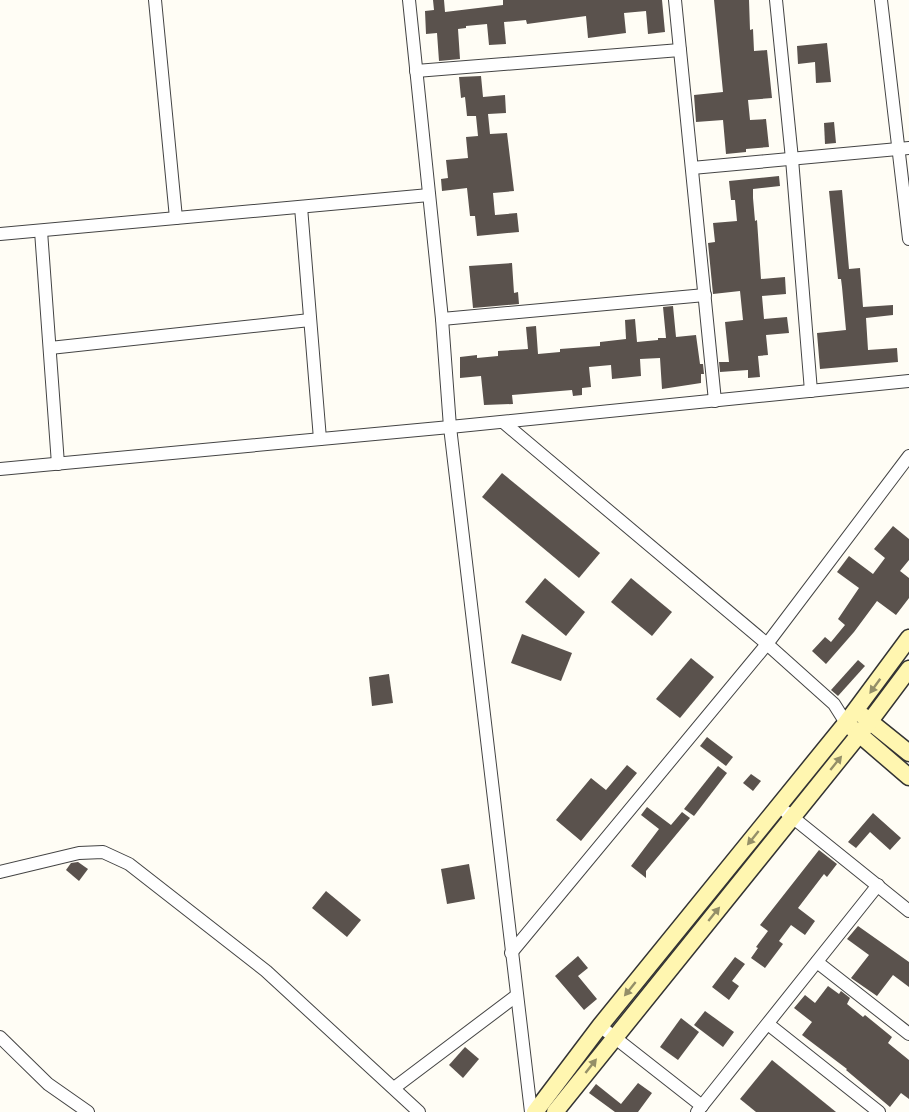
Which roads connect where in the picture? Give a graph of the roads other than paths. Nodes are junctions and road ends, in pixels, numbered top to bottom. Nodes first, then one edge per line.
1 (155, 0) edge
2 (409, 0) edge
3 (675, 0) edge
4 (776, 0) edge
5 (881, 0) edge
6 (680, 50) junction
7 (416, 71) junction
8 (904, 148) edge
9 (792, 159) junction
10 (692, 168) junction
11 (429, 195) junction
12 (301, 207) junction
13 (177, 218) junction
14 (41, 231) junction
15 (0, 234) edge
16 (909, 240) edge
17 (705, 295) junction
18 (442, 319) junction
19 (310, 320) junction
20 (50, 348) junction
21 (909, 381) edge
22 (811, 391) junction
23 (715, 401) junction
24 (502, 422) junction
25 (450, 427) junction
26 (320, 439) junction
27 (909, 456) edge
28 (58, 464) junction
29 (0, 469) edge
30 (909, 638) edge
31 (767, 644) junction
32 (909, 669) edge
33 (858, 722) junction
34 (909, 753) edge
35 (909, 777) edge
36 (779, 806) junction
37 (793, 817) junction
38 (0, 872) edge
39 (878, 885) junction
40 (909, 911) edge
41 (511, 953) junction
42 (817, 962) junction
43 (516, 996) junction
44 (768, 1024) junction
45 (600, 1026) junction
46 (909, 1034) edge
47 (0, 1037) edge
48 (614, 1037) junction
49 (394, 1088) junction
50 (700, 1109) edge
51 (88, 1112) edge
52 (419, 1112) edge
53 (533, 1112) edge
54 (555, 1112) edge
55 (879, 1112) edge

1 - 13 street
2 - 7 street
3 - 6 street
4 - 9 street
5 - 8 street
6 - 7 street
6 - 10 street
7 - 11 street
8 - 9 street
8 - 16 street
9 - 10 street
9 - 22 street
10 - 17 street
11 - 12 street
11 - 18 street
12 - 13 street
12 - 19 street
13 - 14 street
14 - 15 street
14 - 20 street
17 - 18 street
17 - 23 street
18 - 25 street
19 - 20 street
19 - 26 street
20 - 28 street
21 - 22 street
22 - 23 street
23 - 24 street
24 - 25 street
24 - 31 street
25 - 26 street
25 - 41 street
26 - 28 street
27 - 31 street
28 - 29 street
30 -> 33 main road
31 - 33 street
31 - 41 street
32 - 33 main road
33 - 34 main road
33 - 35 main road
33 - 36 main road
37 -> 33 main road
36 - 37 street
36 -> 45 main road
37 - 39 street
48 -> 37 main road
38 - 49 street
39 - 40 street
39 - 42 street
41 - 43 street
42 - 44 street
42 - 46 street
43 - 49 street
43 - 53 street
44 - 50 street
44 - 55 street
45 - 48 street
45 - 53 main road
47 - 51 street
48 - 50 street
54 -> 48 main road
49 - 52 street

